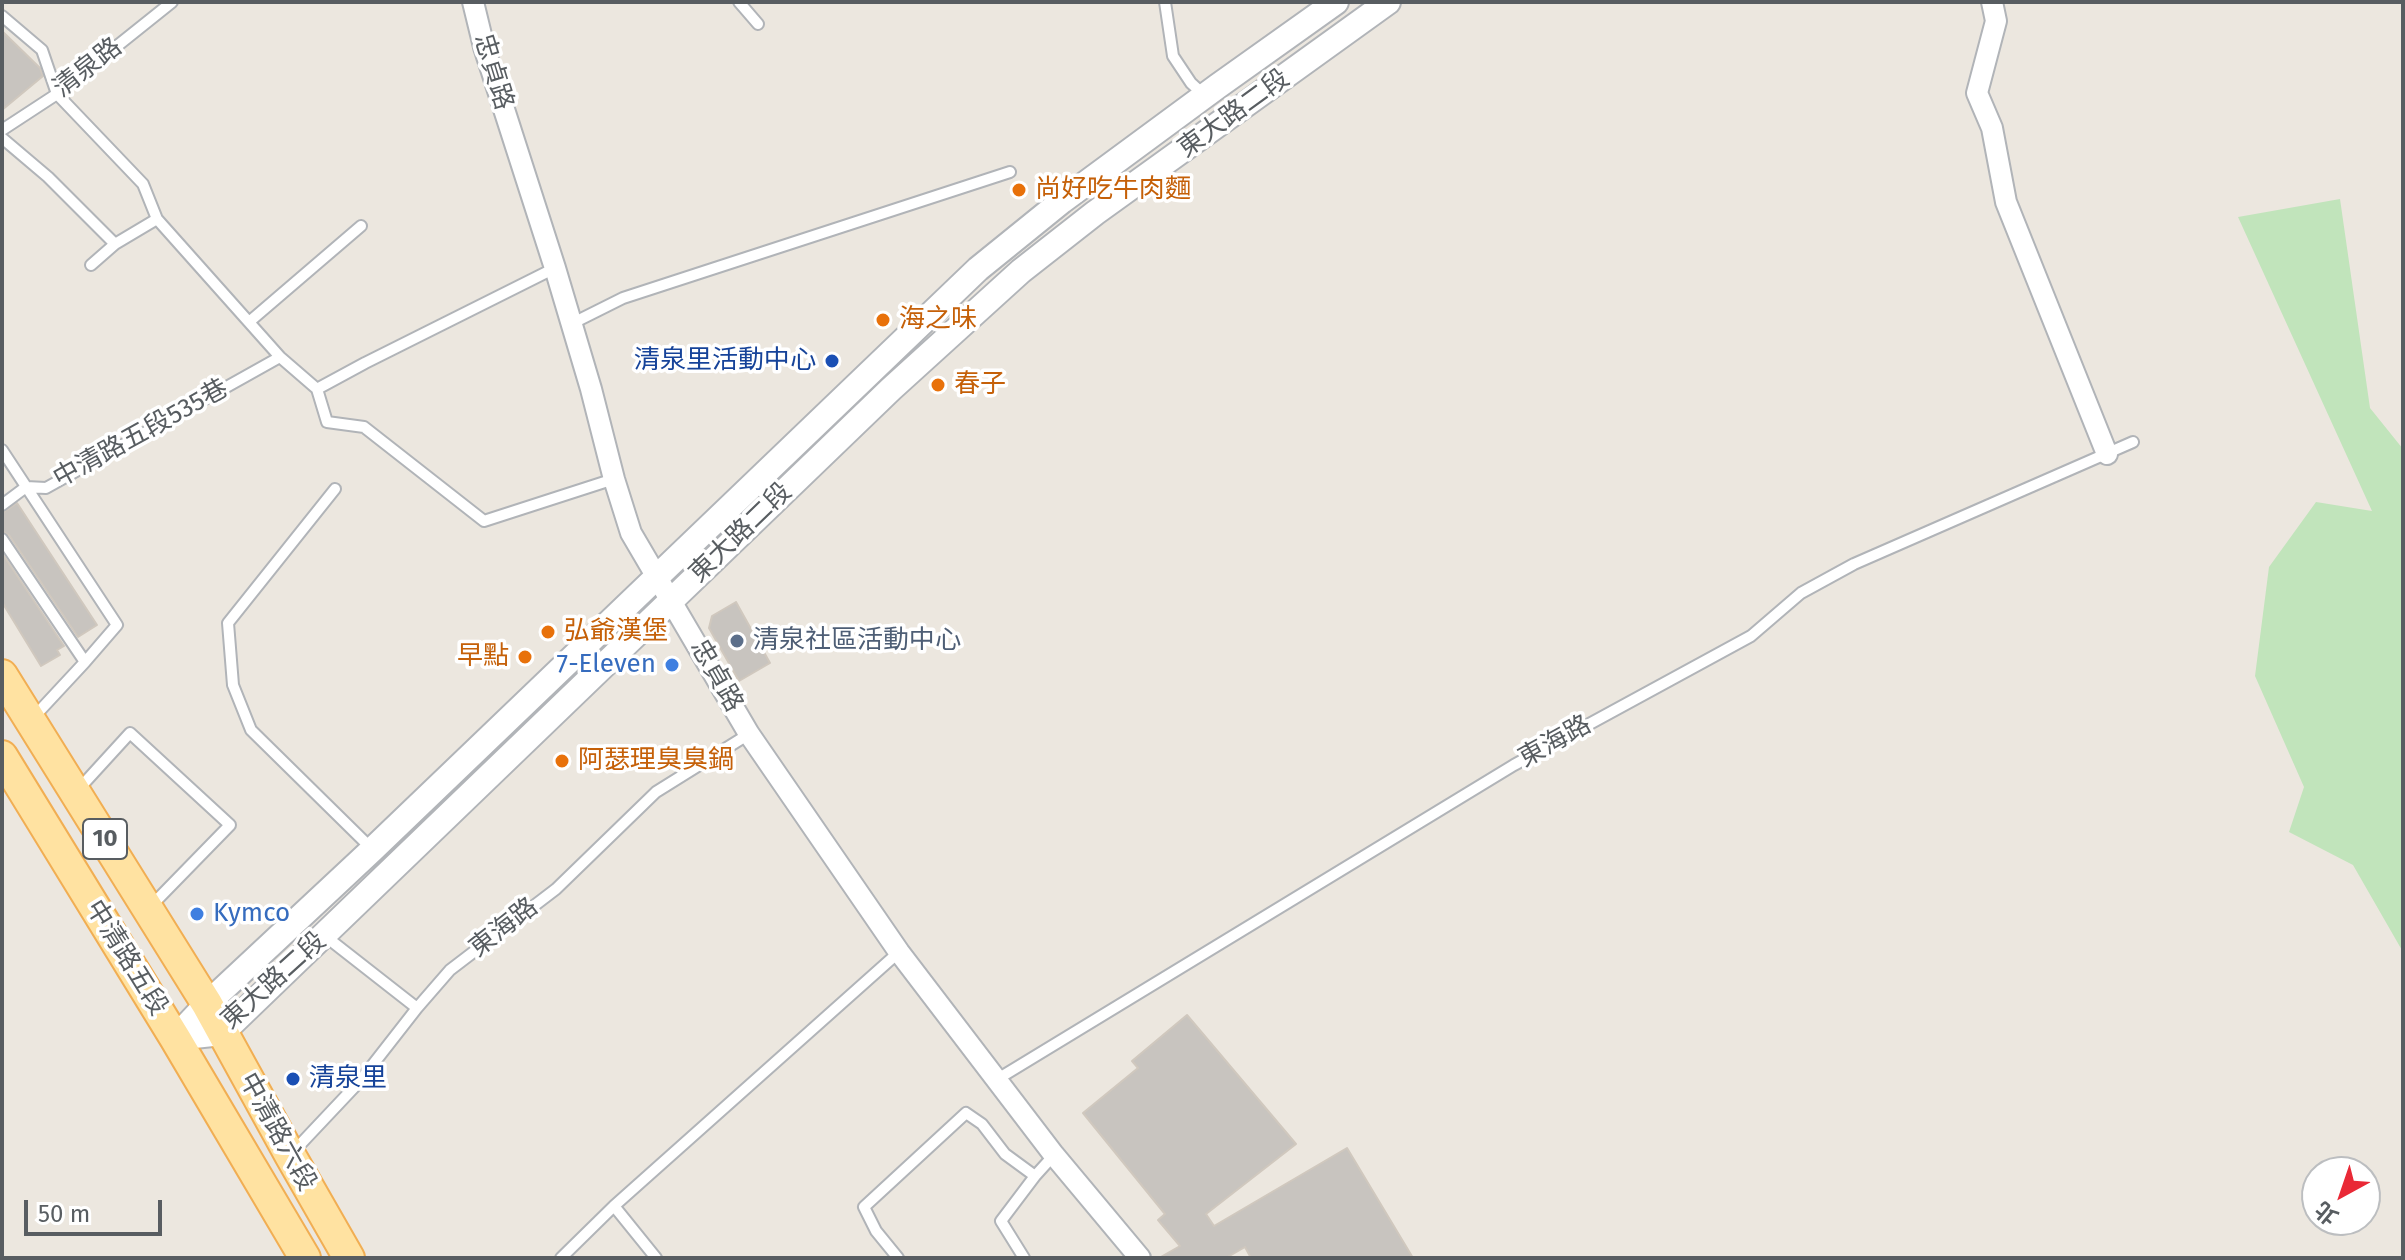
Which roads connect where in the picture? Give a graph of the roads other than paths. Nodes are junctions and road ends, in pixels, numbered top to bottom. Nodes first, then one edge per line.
1 (172, 2) edge
2 (473, 2) edge
3 (739, 2) edge
4 (1165, 2) edge
5 (1336, 2) edge
6 (1388, 2) edge
7 (1992, 2) edge
8 (2, 16) edge
9 (758, 24) dead end
10 (1211, 90) junction
11 (57, 94) junction
12 (1238, 111) junction
13 (2, 130) edge
14 (2, 138) edge
15 (1010, 172) dead end
16 (157, 219) junction
17 (361, 226) dead end
18 (115, 244) junction
19 (91, 265) dead end
20 (555, 268) junction
21 (249, 322) junction
22 (571, 324) junction
23 (280, 357) junction
24 (317, 389) junction
25 (2133, 442) dead end
26 (2, 450) edge
27 (2107, 454) junction
28 (614, 479) junction
29 (26, 487) junction
30 (335, 489) dead end
31 (2, 505) edge
32 (2, 539) edge
33 (658, 576) junction
34 (672, 600) junction
35 (85, 662) junction
36 (2, 675) edge
37 (30, 720) junction
38 (749, 734) junction
39 (2, 756) edge
40 (76, 793) junction
41 (372, 850) junction
42 (149, 908) junction
43 (325, 936) junction
44 (899, 952) junction
45 (207, 1004) junction
46 (417, 1008) junction
47 (222, 1033) junction
48 (175, 1038) junction
49 (996, 1080) junction
50 (290, 1155) junction
51 (1054, 1155) junction
52 (1035, 1176) junction
53 (614, 1206) junction
54 (305, 1258) edge
55 (349, 1258) edge
56 (561, 1258) edge
57 (656, 1258) edge
58 (898, 1258) edge
59 (1024, 1258) edge
60 (1140, 1258) edge

1 - 11 lane, 清泉路
2 - 20 street, 忠貞路
3 - 9 lane
4 - 10 lane
5 - 10 street, 東大路二段
6 - 12 street, 東大路二段
7 - 27 street
8 - 11 lane
10 - 12 street
10 - 33 street, 東大路二段
11 - 13 lane, 清泉路
11 - 16 lane
12 - 34 street, 東大路二段
14 - 18 lane
15 - 22 lane
16 - 18 lane
16 - 21 lane
17 - 21 lane
18 - 19 lane
20 - 22 street, 忠貞路
20 - 24 lane
21 - 23 lane
22 - 28 street, 忠貞路
23 - 24 lane
23 - 29 lane, 中清路五段535巷
24 - 28 lane
25 - 27 lane, 東海路
26 - 29 lane
27 - 49 lane, 東海路
28 - 33 street, 忠貞路
29 - 31 lane, 中清路五段535巷
29 - 35 lane
30 - 41 lane
32 - 35 lane
33 - 34 street, 忠貞路
33 - 41 street, 東大路二段
34 - 38 street, 忠貞路
34 - 43 street, 東大路二段
35 - 37 lane
36 - 37 main road, 中清路五段 / 10
37 - 40 main road, 中清路五段 / 10
38 - 44 street, 忠貞路
38 - 46 lane, 東海路
39 - 48 main road, 中清路五段 / 10
40 - 42 main road, 中清路五段 / 10
40 - 42 lane
41 - 45 street, 東大路二段
42 - 45 main road, 中清路五段 / 10
43 - 46 lane
43 - 47 street, 東大路二段
44 - 49 street, 忠貞路
44 - 53 lane
45 - 47 main road, 中清路六段 / 10
45 - 48 street, 東大路二段
46 - 50 lane, 東海路
47 - 48 street, 東大路二段
47 - 50 main road, 中清路六段 / 10
48 - 54 main road, 中清路六段 / 10
49 - 51 street, 忠貞路
50 - 55 main road, 中清路六段 / 10
51 - 52 lane
51 - 60 street, 忠貞路
52 - 58 lane
52 - 59 lane
53 - 56 lane
53 - 57 lane

